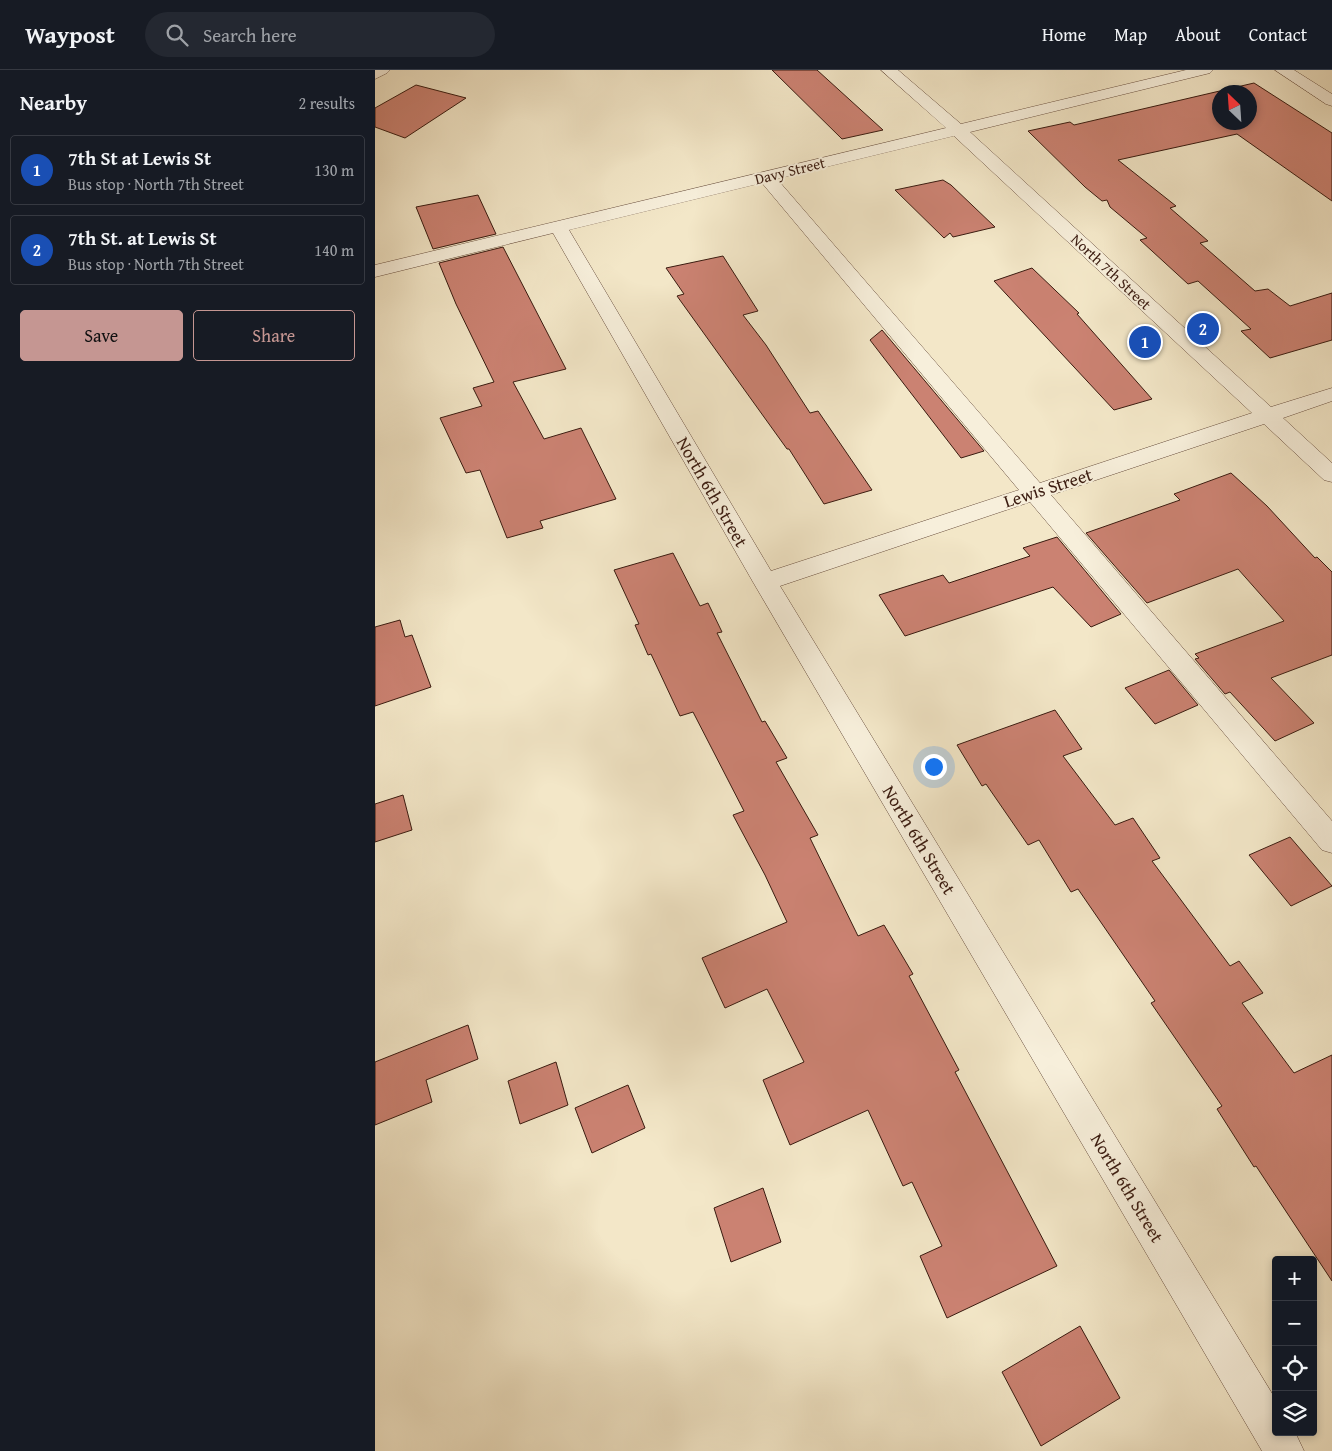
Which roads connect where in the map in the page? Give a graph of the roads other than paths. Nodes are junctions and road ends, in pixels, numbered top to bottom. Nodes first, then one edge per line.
1 (382, 70) edge
2 (889, 70) edge
3 (1205, 70) edge
4 (1283, 70) edge
5 (375, 74) edge
6 (1332, 102) edge
7 (958, 130) junction
8 (767, 177) junction
9 (558, 227) junction
10 (375, 271) edge
11 (1332, 394) edge
12 (1266, 415) junction
13 (1332, 475) edge
14 (1036, 492) junction
15 (765, 582) junction
16 (1332, 841) edge
17 (1284, 1451) edge

1 - 5 street
2 - 7 street, North 7th Street
3 - 7 street, Davy Street
4 - 6 street
7 - 8 street, Davy Street
7 - 12 street, North 7th Street
8 - 9 street, Davy Street
8 - 14 street
9 - 10 street, Davy Street
9 - 15 street, North 6th Street
11 - 12 street, Lewis Street
12 - 13 street, North 7th Street
12 - 14 street, Lewis Street
14 - 15 street, Lewis Street
14 - 16 street
15 - 17 street, North 6th Street

